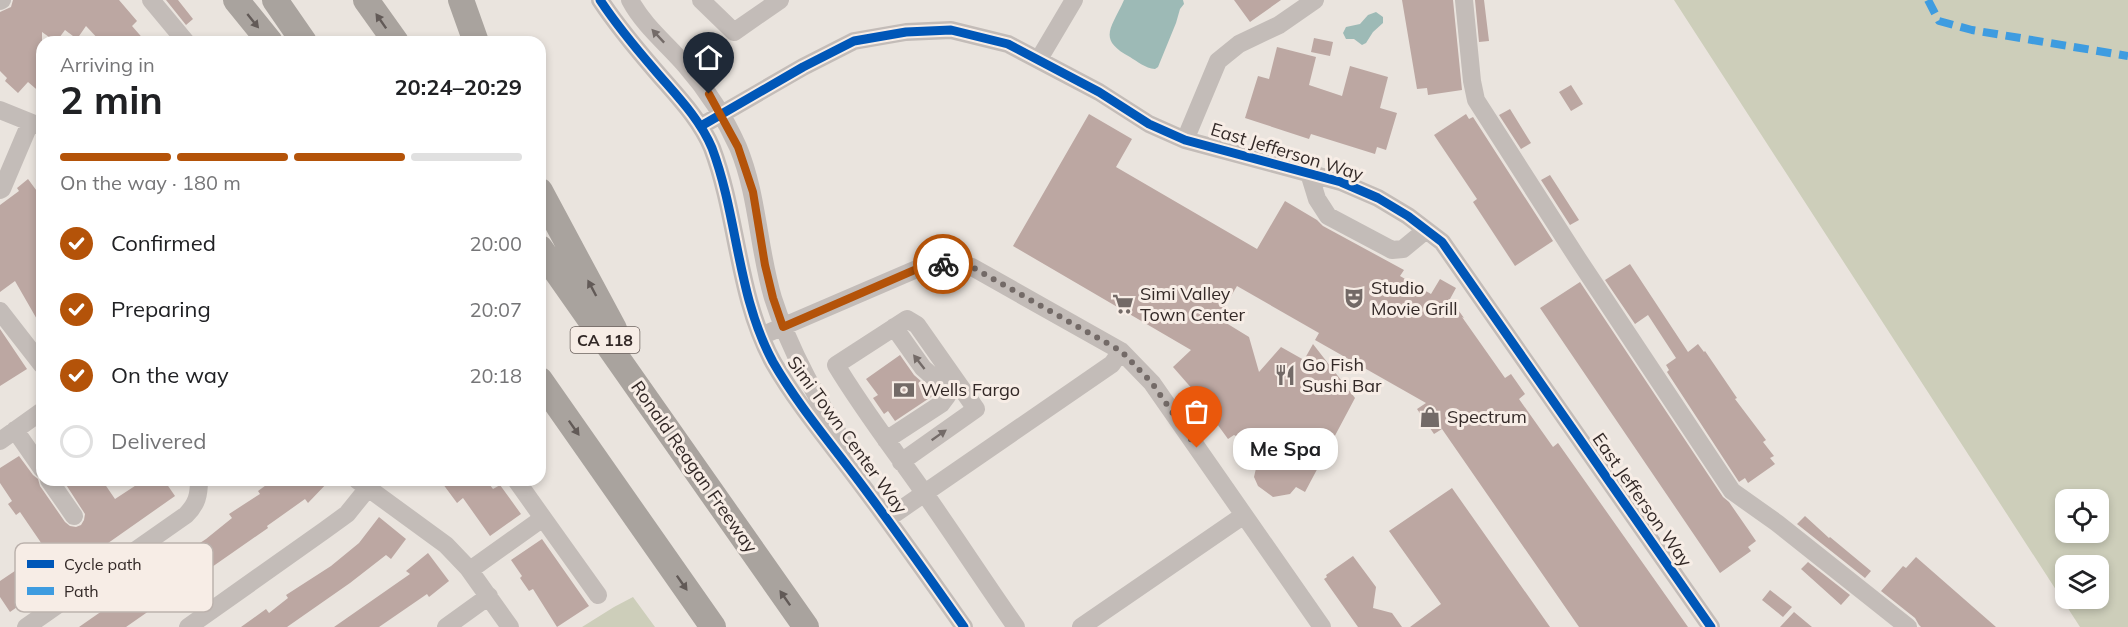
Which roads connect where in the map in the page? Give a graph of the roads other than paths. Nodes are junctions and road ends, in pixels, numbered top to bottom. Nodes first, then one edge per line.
1 (151, 0) edge
2 (236, 0) edge
3 (275, 0) edge
4 (366, 0) edge
5 (461, 0) edge
6 (600, 0) edge
7 (630, 0) edge
8 (701, 0) edge
9 (780, 0) edge
10 (1074, 0) edge
11 (1315, 0) edge
12 (1464, 0) edge
13 (181, 36) edge
14 (265, 36) edge
15 (300, 36) edge
16 (392, 36) edge
17 (474, 36) edge
18 (1040, 59) junction
19 (0, 110) edge
20 (720, 114) junction
21 (36, 125) edge
22 (701, 126) junction
23 (1185, 140) junction
24 (1309, 173) junction
25 (0, 190) edge
26 (546, 202) edge
27 (1426, 230) junction
28 (546, 257) edge
29 (0, 311) edge
30 (783, 327) junction
31 (894, 327) junction
32 (762, 336) junction
33 (1121, 351) junction
34 (36, 357) edge
35 (546, 389) edge
36 (36, 415) edge
37 (669, 432) junction
38 (7, 435) edge
39 (886, 440) junction
40 (901, 462) junction
41 (36, 463) edge
42 (54, 486) edge
43 (199, 486) edge
44 (361, 486) edge
45 (365, 486) edge
46 (520, 486) edge
47 (924, 494) junction
48 (1244, 515) junction
49 (75, 516) dead end
50 (543, 518) junction
51 (887, 519) junction
52 (146, 543) edge
53 (470, 570) junction
54 (598, 595) dead end
55 (489, 596) junction
56 (213, 609) edge
57 (47, 612) edge
58 (209, 612) edge
59 (707, 619) edge
60 (26, 627) edge
61 (188, 627) edge
62 (446, 627) edge
63 (510, 627) edge
64 (806, 627) edge
65 (964, 627) edge
66 (1016, 627) edge
67 (1082, 627) edge
68 (1322, 627) edge
69 (1711, 627) edge
70 (1908, 627) edge

1 - 13 street
2 -> 14 highway
3 - 15 highway
16 -> 4 highway
5 - 17 highway
6 - 22 street, Simi Town Center Way
20 -> 7 street, Simi Town Center Way
8 - 9 street
10 - 18 street
11 - 23 street
12 - 70 street
18 - 20 street, East Jefferson Way
18 - 23 street, East Jefferson Way
19 - 21 street
20 - 22 street, East Jefferson Way
20 - 30 street, Simi Town Center Way
21 - 25 street
22 - 32 street, Simi Town Center Way
23 - 24 street, East Jefferson Way
24 - 27 street, East Jefferson Way
24 - 27 street
37 -> 26 highway
27 - 69 street, East Jefferson Way
28 - 37 highway, Ronald Reagan Freeway / CA 118
29 - 34 street
30 - 32 street
30 - 33 street
30 - 51 street, Simi Town Center Way
31 - 39 street
39 -> 31 street
40 -> 31 street
32 - 51 street, Simi Town Center Way
33 - 47 street
33 - 48 street
35 -> 59 highway
36 - 38 street
64 -> 37 highway, Ronald Reagan Freeway / CA 118
38 - 41 street
39 - 40 street
40 - 47 street
42 - 49 street
43 - 52 street
44 - 56 street
45 - 53 street
46 - 50 street
47 - 51 street
47 - 66 street
48 - 67 street
48 - 68 street
50 - 53 street
50 - 54 street
51 - 65 street, Simi Town Center Way
53 - 55 street
55 - 62 street
55 - 63 street
57 - 60 street
58 - 61 street

